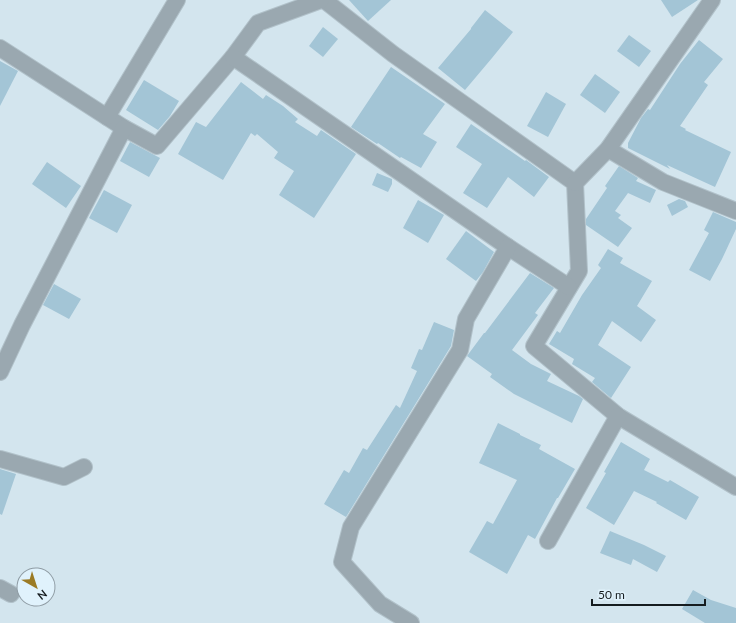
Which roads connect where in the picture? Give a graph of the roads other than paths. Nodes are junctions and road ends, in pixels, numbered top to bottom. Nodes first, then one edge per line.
1 (177, 0) edge
2 (323, 0) edge
3 (712, 0) edge
4 (0, 48) edge
5 (233, 56) junction
6 (107, 117) junction
7 (124, 128) junction
8 (608, 149) junction
9 (575, 183) junction
10 (736, 211) edge
11 (508, 247) junction
12 (569, 287) junction
13 (0, 372) edge
14 (618, 416) junction
15 (0, 459) edge
16 (84, 467) dead end
17 (736, 487) edge
18 (548, 541) dead end
19 (411, 623) edge

1 - 6 street
2 - 5 street
2 - 9 street
3 - 8 street
4 - 6 street
5 - 7 street
5 - 11 street
6 - 7 street
7 - 13 street
8 - 9 street
8 - 10 street
9 - 12 street
11 - 12 street
11 - 19 street
12 - 14 street
14 - 17 street
14 - 18 street
15 - 16 street

